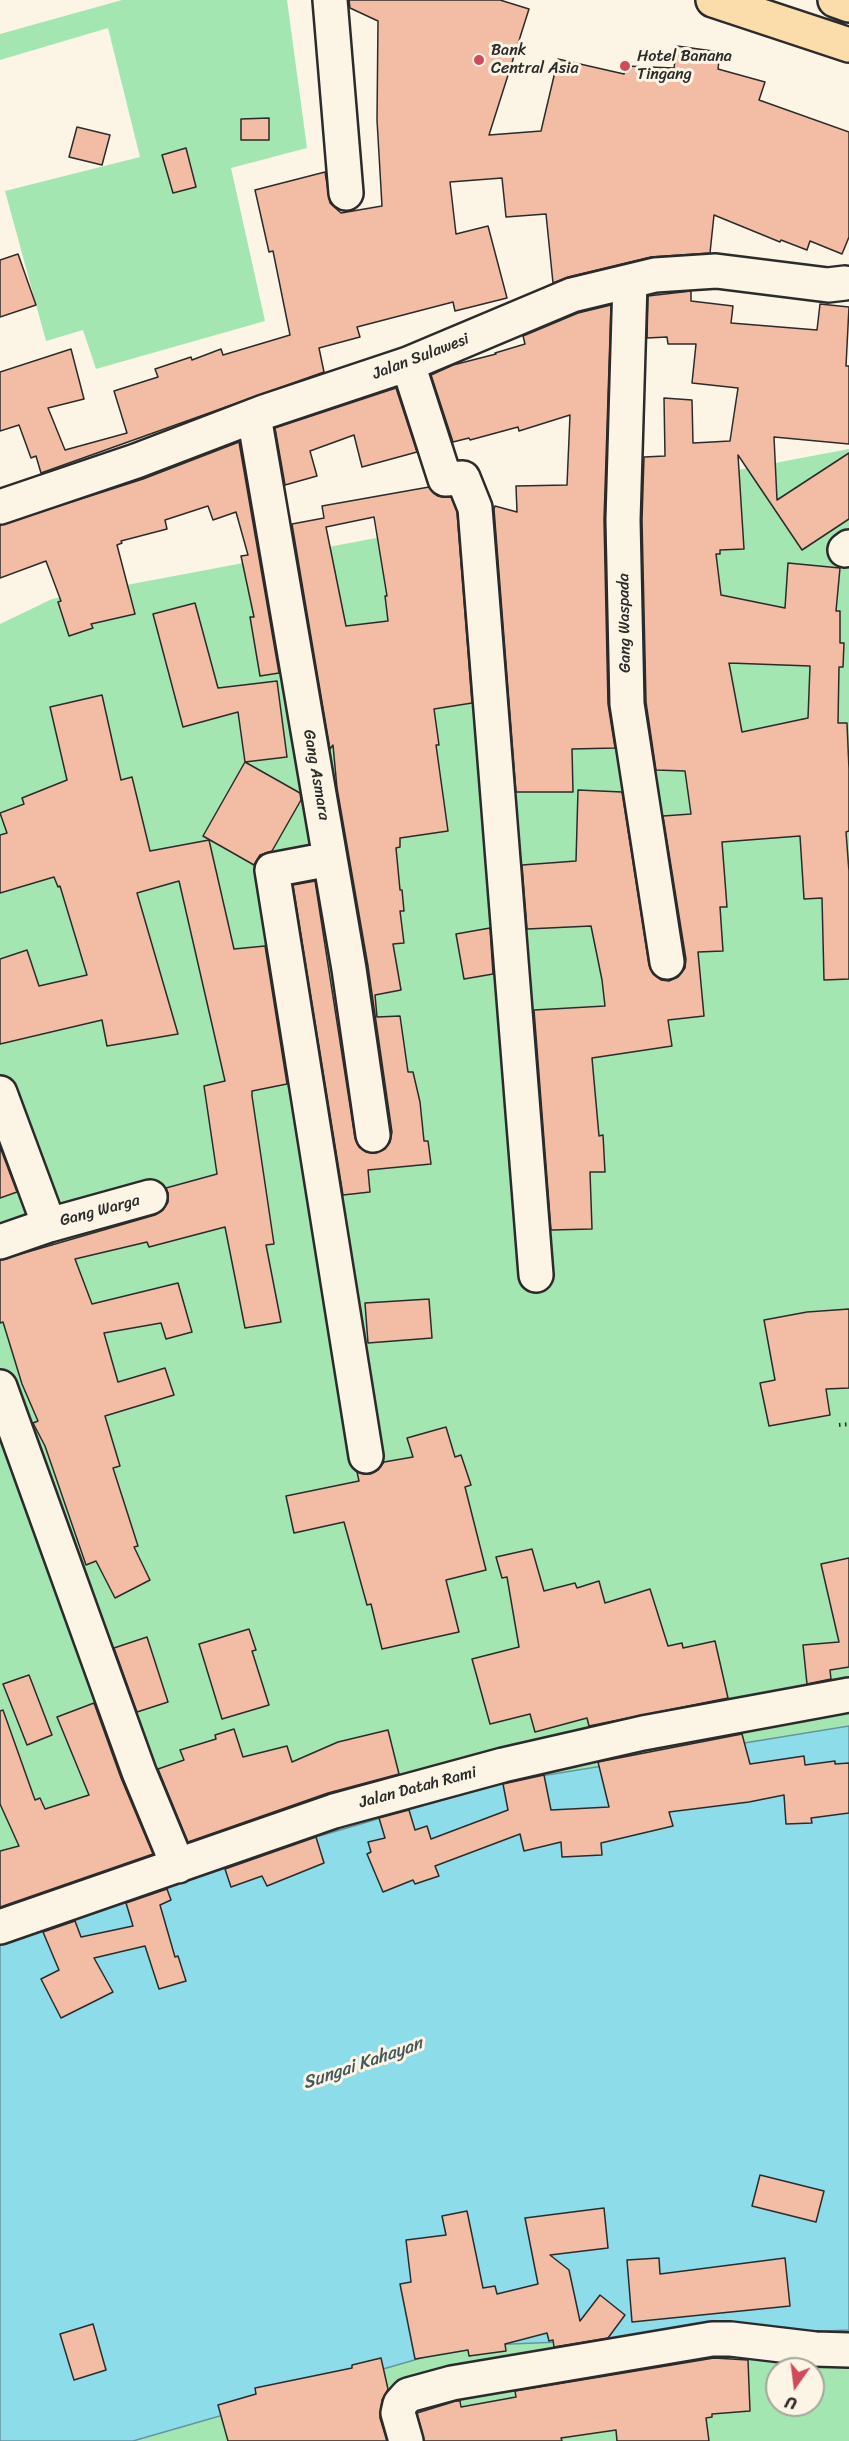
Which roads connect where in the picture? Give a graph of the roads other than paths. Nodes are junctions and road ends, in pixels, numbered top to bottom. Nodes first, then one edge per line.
1 (330, 0) edge
2 (713, 0) edge
3 (835, 0) edge
4 (849, 5) edge
5 (849, 45) edge
6 (346, 193) dead end
7 (630, 282) junction
8 (848, 283) edge
9 (408, 364) junction
10 (254, 416) junction
11 (0, 507) edge
12 (330, 859) junction
13 (667, 962) dead end
14 (0, 1093) edge
15 (372, 1135) dead end
16 (150, 1197) dead end
17 (49, 1225) junction
18 (0, 1242) edge
19 (536, 1275) dead end
20 (0, 1387) edge
21 (366, 1456) dead end
22 (849, 1695) edge
23 (178, 1866) junction
24 (0, 1927) edge
25 (849, 2350) edge
26 (406, 2441) edge

1 - 6 street
2 - 5 main road
3 - 4 main road
7 - 8 street, Jalan Sulawesi
7 - 9 street, Jalan Sulawesi
7 - 13 street, Gang Waspada
9 - 10 street, Jalan Sulawesi
9 - 19 street
10 - 11 street, Jalan Sulawesi
10 - 12 street, Gang Asmara
12 - 15 street, Gang Asmara
12 - 21 street
14 - 17 street, Gang Warga
16 - 17 street, Gang Warga
17 - 18 street, Gang Warga
20 - 23 street
22 - 23 street, Jalan Datah Rami
23 - 24 street, Jalan Datah Rami
25 - 26 street

